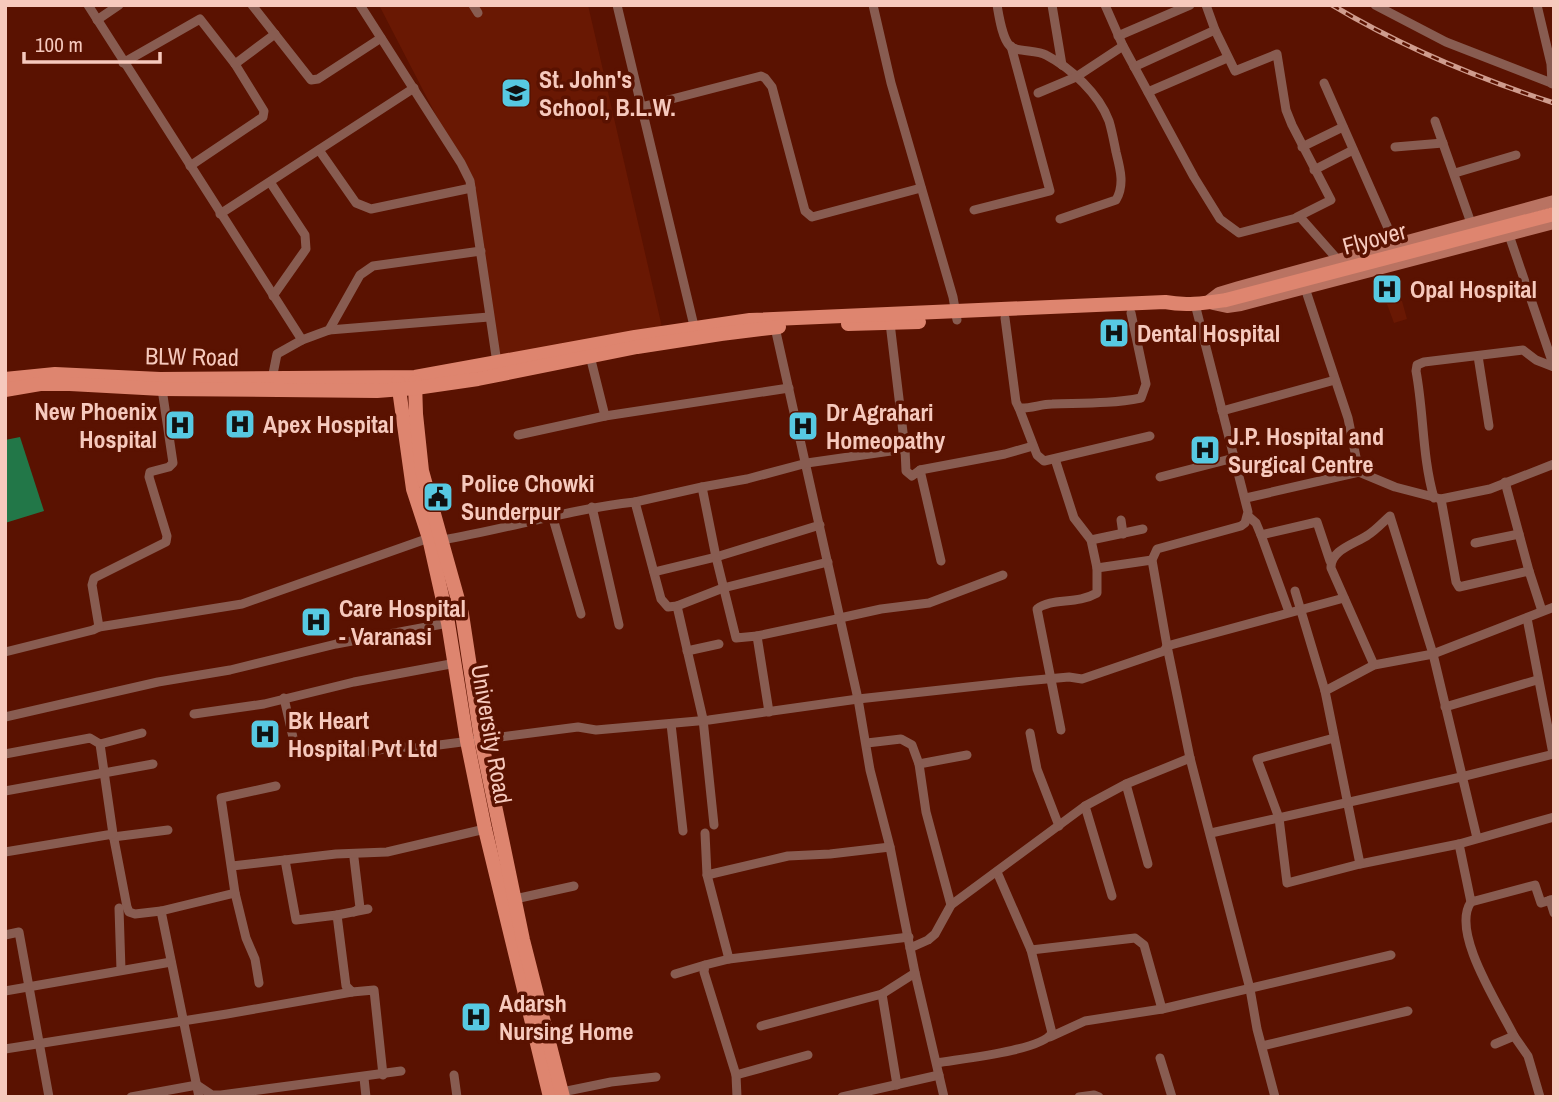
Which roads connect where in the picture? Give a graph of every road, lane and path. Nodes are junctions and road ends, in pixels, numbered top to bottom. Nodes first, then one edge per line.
1 (88, 5) edge
2 (119, 5) edge
3 (252, 5) edge
4 (360, 5) edge
5 (617, 5) edge
6 (873, 5) edge
7 (997, 5) edge
8 (1052, 5) edge
9 (1105, 5) edge
10 (1190, 5) edge
11 (1206, 5) edge
12 (1375, 5) edge
13 (1537, 5) edge
14 (1174, 8) edge
15 (97, 20) junction
16 (1215, 30) junction
17 (275, 34) junction
18 (1118, 36) junction
19 (382, 38) junction
20 (1011, 46) junction
21 (1123, 46) junction
22 (1227, 58) junction
23 (123, 63) junction
24 (235, 64) junction
25 (1062, 65) junction
26 (1134, 67) junction
27 (1076, 77) junction
28 (1324, 83) dead end
29 (1553, 84) edge
30 (414, 88) junction
31 (1148, 92) junction
32 (1038, 93) dead end
33 (641, 107) junction
34 (1435, 121) dead end
35 (1343, 127) junction
36 (1443, 143) junction
37 (1301, 147) junction
38 (1395, 148) dead end
39 (319, 150) junction
40 (1353, 150) junction
41 (1516, 155) dead end
42 (190, 166) junction
43 (1314, 170) junction
44 (1455, 173) junction
45 (270, 182) junction
46 (471, 188) junction
47 (921, 188) junction
48 (1554, 201) edge
49 (974, 210) dead end
50 (220, 214) junction
51 (1554, 214) edge
52 (1297, 217) junction
53 (1060, 219) dead end
54 (1471, 223) junction
55 (1554, 223) edge
56 (1509, 235) junction
57 (1395, 244) junction
58 (481, 251) junction
59 (1338, 260) junction
60 (1305, 288) junction
61 (273, 296) junction
62 (1194, 304) junction
63 (1131, 313) junction
64 (957, 316) junction
65 (489, 317) junction
66 (1005, 318) junction
67 (774, 323) junction
68 (890, 323) junction
69 (329, 330) junction
70 (695, 333) junction
71 (302, 340) junction
72 (590, 356) junction
73 (1478, 356) junction
74 (497, 363) junction
75 (1554, 367) edge
76 (5, 379) edge
77 (272, 379) junction
78 (1335, 380) junction
79 (398, 383) junction
80 (415, 383) junction
81 (378, 384) junction
82 (789, 388) junction
83 (162, 389) junction
84 (5, 390) edge
85 (1019, 408) junction
86 (1222, 411) junction
87 (409, 414) junction
88 (605, 416) junction
89 (1489, 426) dead end
90 (518, 435) dead end
91 (1150, 436) dead end
92 (1033, 446) junction
93 (905, 449) junction
94 (1234, 457) junction
95 (1055, 459) junction
96 (807, 463) junction
97 (1554, 464) edge
98 (920, 470) junction
99 (1359, 472) junction
100 (1160, 477) dead end
101 (1505, 482) junction
102 (702, 487) junction
103 (1246, 498) junction
104 (1438, 498) junction
105 (635, 502) junction
106 (592, 507) junction
107 (552, 515) junction
108 (1248, 516) junction
109 (1121, 520) dead end
110 (820, 525) junction
111 (1143, 529) dead end
112 (1123, 534) junction
113 (1519, 534) junction
114 (1261, 535) junction
115 (435, 539) junction
116 (1091, 540) junction
117 (1475, 543) dead end
118 (716, 557) junction
119 (1152, 560) junction
120 (941, 561) dead end
121 (1330, 561) junction
122 (828, 562) junction
123 (1097, 568) junction
124 (1529, 571) junction
125 (654, 572) junction
126 (1003, 575) dead end
127 (723, 589) junction
128 (1295, 591) dead end
129 (1344, 598) junction
130 (677, 606) junction
131 (1554, 607) edge
132 (1300, 609) junction
133 (1542, 611) junction
134 (1289, 612) junction
135 (581, 614) dead end
136 (838, 618) junction
137 (1527, 618) junction
138 (448, 623) junction
139 (619, 625) dead end
140 (99, 627) junction
141 (757, 636) junction
142 (719, 644) dead end
143 (1167, 646) junction
144 (687, 650) junction
145 (5, 652) edge
146 (1433, 654) junction
147 (456, 663) junction
148 (1374, 665) junction
149 (1051, 678) junction
150 (1537, 680) junction
151 (1325, 691) junction
152 (284, 698) junction
153 (858, 699) junction
154 (1445, 707) junction
155 (769, 712) junction
156 (194, 714) dead end
157 (5, 717) edge
158 (703, 719) junction
159 (671, 724) junction
160 (1061, 730) dead end
161 (142, 733) dead end
162 (1030, 733) dead end
163 (1334, 738) junction
164 (474, 740) junction
165 (867, 743) junction
166 (100, 744) junction
167 (5, 754) edge
168 (1553, 754) edge
169 (967, 755) dead end
170 (1191, 758) junction
171 (153, 764) dead end
172 (919, 764) junction
173 (104, 774) junction
174 (1461, 777) junction
175 (1126, 784) junction
176 (276, 786) dead end
177 (5, 791) edge
178 (1348, 801) junction
179 (1085, 807) junction
180 (1554, 817) edge
181 (1279, 818) junction
182 (714, 825) dead end
183 (1059, 825) junction
184 (485, 829) junction
185 (168, 830) dead end
186 (683, 831) dead end
187 (705, 832) dead end
188 (1211, 833) junction
189 (113, 836) junction
190 (1477, 838) junction
191 (1459, 844) junction
192 (890, 847) junction
193 (5, 852) edge
194 (354, 858) dead end
195 (285, 860) junction
196 (1149, 864) dead end
197 (1360, 864) junction
198 (232, 866) junction
199 (502, 870) junction
200 (997, 872) junction
201 (707, 875) junction
202 (574, 886) dead end
203 (235, 893) junction
204 (1112, 896) dead end
205 (515, 899) junction
206 (1552, 899) edge
207 (1471, 902) junction
208 (951, 905) junction
209 (118, 908) dead end
210 (368, 909) dead end
211 (160, 911) junction
212 (354, 912) junction
213 (1554, 913) edge
214 (337, 915) junction
215 (5, 935) edge
216 (910, 943) junction
217 (1031, 950) junction
218 (1391, 955) dead end
219 (729, 959) junction
220 (171, 962) junction
221 (705, 965) junction
222 (121, 970) junction
223 (915, 973) junction
224 (675, 974) dead end
225 (259, 983) dead end
226 (30, 986) junction
227 (1250, 989) junction
228 (5, 990) edge
229 (352, 992) junction
230 (882, 995) junction
231 (1162, 1009) junction
232 (1408, 1012) dead end
233 (182, 1020) junction
234 (761, 1026) dead end
235 (1514, 1036) junction
236 (1050, 1037) junction
237 (41, 1043) junction
238 (1495, 1044) dead end
239 (1262, 1046) junction
240 (5, 1049) edge
241 (808, 1055) dead end
242 (1160, 1058) dead end
243 (936, 1063) junction
244 (401, 1071) dead end
245 (383, 1074) junction
246 (454, 1075) dead end
247 (736, 1075) junction
248 (939, 1075) junction
249 (656, 1077) dead end
250 (364, 1078) junction
251 (197, 1085) junction
252 (897, 1085) junction
253 (559, 1095) edge
254 (49, 1097) edge
255 (131, 1097) edge
256 (199, 1097) edge
257 (366, 1097) edge
258 (457, 1097) edge
259 (737, 1097) edge
260 (842, 1097) edge
261 (944, 1097) edge
262 (1079, 1097) edge
263 (1099, 1097) edge
264 (1172, 1097) edge
265 (1275, 1097) edge
266 (1540, 1097) edge

1 - 15 street
2 - 15 street
3 - 17 street
4 - 19 street
5 - 33 street
6 - 47 street
7 - 20 street
8 - 25 street
9 - 18 street
10 - 14 street
11 - 16 street
12 - 29 street
13 - 29 street
14 - 18 street
15 - 23 street
16 - 22 street
16 - 26 street
17 - 19 street
17 - 24 street
18 - 21 street
19 - 30 street
20 - 25 street
20 - 49 street
21 - 26 street
21 - 27 street
22 - 31 street
22 - 37 street
23 - 24 street
23 - 42 street
24 - 42 street
25 - 27 street
26 - 31 street
27 - 32 street
27 - 53 street
28 - 35 street
30 - 39 street
30 - 46 street
31 - 52 street
33 - 47 street
33 - 70 street
34 - 36 street
35 - 37 street
35 - 40 street
36 - 38 street
36 - 44 street
37 - 43 street
39 - 45 street
39 - 46 street
40 - 43 street
40 - 57 street
41 - 44 street
42 - 50 street
43 - 52 street
44 - 54 street
45 - 50 street
45 - 61 street
46 - 58 street
47 - 64 street
48 - 54 street
50 - 61 street
51 - 62 main road, Flyover
52 - 59 street
54 - 57 street
55 - 56 street
56 - 60 street
56 - 75 street
57 - 59 street
58 - 65 street
58 - 69 street
59 - 62 street
60 - 62 street
60 - 78 street
61 - 71 street
62 - 63 main road
62 - 64 main road
62 - 86 street
63 - 66 main road
63 - 85 street
64 - 66 main road
64 - 67 main road
64 - 68 main road
65 - 69 street
65 - 74 street
66 - 85 street
67 - 68 main road
67 - 70 main road
67 - 82 street
68 - 93 street
69 - 71 street
70 - 72 main road
70 - 74 main road
71 - 77 street
72 - 80 main road
72 - 88 street
73 - 75 street
73 - 89 street
73 - 104 street
74 - 80 main road
76 - 77 main road, BLW Road
77 - 81 main road, BLW Road
78 - 86 street
78 - 99 street
79 - 80 main road
79 - 81 main road
79 - 87 main road, University Road
80 - 87 main road
81 - 83 main road
82 - 88 street
82 - 96 street
83 - 84 main road
83 - 140 street
85 - 92 street
86 - 94 street
87 - 115 main road, University Road
88 - 90 street
91 - 95 street
92 - 95 street
92 - 98 street
93 - 96 street
93 - 98 street
94 - 100 street
94 - 103 street
95 - 116 street
96 - 102 street
96 - 110 street
97 - 101 street
98 - 120 street
99 - 103 street
99 - 104 street
101 - 104 street
101 - 113 street
102 - 105 street
102 - 118 street
103 - 108 street
104 - 124 street
105 - 106 street
105 - 125 street
106 - 107 street
106 - 139 street
107 - 115 street
107 - 135 street
108 - 114 street
108 - 119 street
109 - 112 street
110 - 118 street
110 - 122 street
111 - 112 street
112 - 116 street
113 - 117 street
113 - 124 street
114 - 121 street
114 - 134 street
115 - 138 main road, University Road
115 - 140 street
115 - 164 main road
116 - 123 street
118 - 125 street
118 - 127 street
119 - 123 street
119 - 143 street
121 - 129 street
121 - 146 street
122 - 127 street
122 - 136 street
123 - 149 street
124 - 133 street
125 - 130 street
126 - 136 street
127 - 130 street
127 - 141 street
128 - 132 street
129 - 132 street
129 - 148 street
130 - 144 street
131 - 133 street
132 - 134 street
132 - 151 street
133 - 137 street
134 - 143 street
136 - 141 street
136 - 153 street
137 - 146 street
137 - 150 street
138 - 147 main road, University Road
138 - 157 street
140 - 145 street
141 - 155 street
142 - 144 street
143 - 149 street
143 - 170 street
144 - 158 street
146 - 148 street
146 - 154 street
147 - 152 street
147 - 164 main road, University Road
148 - 151 street
149 - 153 street
149 - 160 street
150 - 154 street
150 - 168 street
151 - 163 street
152 - 156 street
152 - 164 street
153 - 155 street
153 - 165 street
154 - 174 street
155 - 158 street
158 - 159 street
158 - 182 street
159 - 164 street
159 - 186 street
161 - 166 street
162 - 183 street
163 - 178 street
163 - 181 street
164 - 184 main road, University Road
164 - 199 main road
165 - 172 street
165 - 192 street
166 - 167 street
166 - 173 street
168 - 174 street
169 - 172 street
170 - 175 street
170 - 188 street
171 - 173 street
172 - 208 street
173 - 177 street
173 - 189 street
174 - 178 street
174 - 190 street
175 - 179 street
175 - 196 street
176 - 198 street
178 - 181 street
178 - 197 street
179 - 183 street
179 - 204 street
180 - 190 street
181 - 188 street
181 - 197 street
183 - 200 street
184 - 195 street
184 - 199 main road, University Road
185 - 189 street
187 - 201 street
188 - 227 street
189 - 193 street
189 - 211 street
190 - 191 street
191 - 197 street
191 - 207 street
192 - 201 street
192 - 216 street
194 - 212 street
195 - 198 street
195 - 214 street
198 - 203 street
199 - 205 main road
199 - 253 main road, University Road
200 - 208 street
200 - 217 street
201 - 219 street
202 - 205 street
203 - 211 street
203 - 225 street
205 - 253 main road
206 - 207 street
206 - 213 street
207 - 235 street
208 - 216 street
209 - 222 street
210 - 212 street
211 - 220 street
212 - 214 street
214 - 229 street
215 - 226 street
216 - 219 street
216 - 223 street
217 - 231 street
217 - 236 street
218 - 227 street
219 - 221 street
220 - 222 street
220 - 233 street
221 - 224 street
221 - 247 street
222 - 226 street
223 - 230 street
223 - 243 street
226 - 228 street
226 - 237 street
227 - 231 street
227 - 239 street
229 - 233 street
229 - 245 street
230 - 234 street
230 - 252 street
231 - 236 street
232 - 239 street
233 - 237 street
233 - 251 street
235 - 238 street
235 - 266 street
236 - 243 street
237 - 240 street
237 - 254 street
239 - 265 street
241 - 247 street
242 - 264 street
243 - 248 street
244 - 245 street
245 - 250 street
246 - 258 street
247 - 259 street
248 - 252 street
248 - 261 street
249 - 253 street
250 - 251 street
250 - 257 street
251 - 255 street
251 - 256 street
252 - 260 street
262 - 263 street

